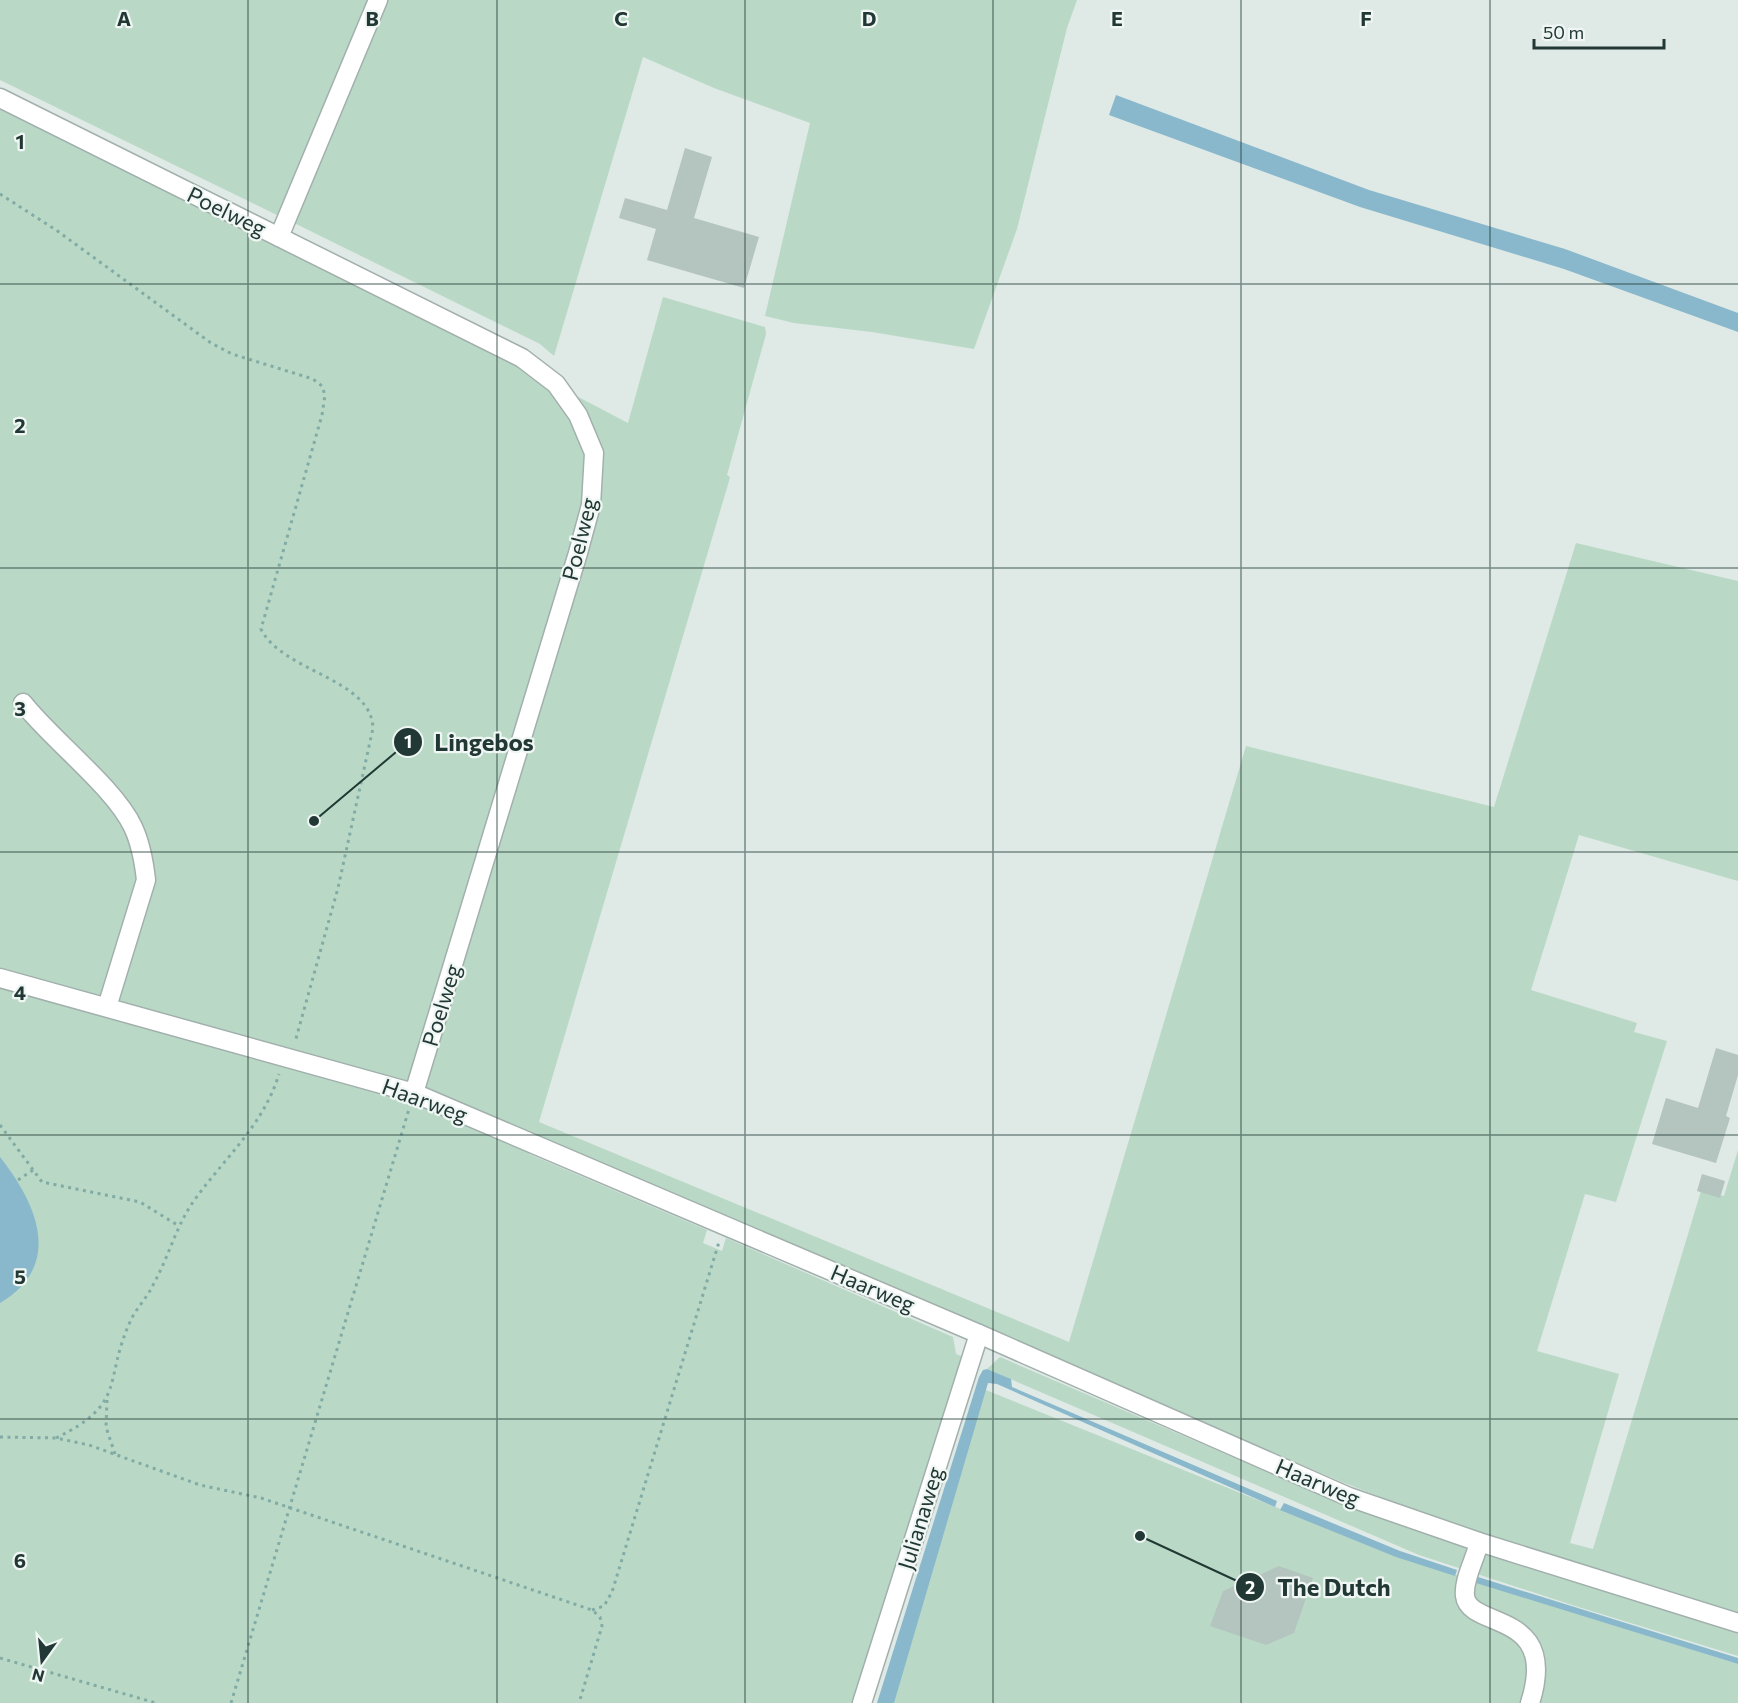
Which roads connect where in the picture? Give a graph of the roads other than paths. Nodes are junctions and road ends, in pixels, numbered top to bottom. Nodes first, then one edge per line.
1 (378, 0) edge
2 (0, 98) edge
3 (279, 237) junction
4 (23, 703) dead end
5 (0, 978) edge
6 (107, 1007) junction
7 (414, 1093) junction
8 (979, 1334) junction
9 (1479, 1542) junction
10 (1738, 1623) edge
11 (862, 1703) edge
12 (1530, 1703) edge

1 - 3 street
2 - 3 street, Poelweg
3 - 7 street, Poelweg
4 - 6 street
5 - 6 street, Haarweg
6 - 7 street, Haarweg
7 - 8 street, Haarweg
8 - 9 street, Haarweg
8 - 11 street, Julianaweg
9 - 10 street, Haarweg
9 - 12 street

